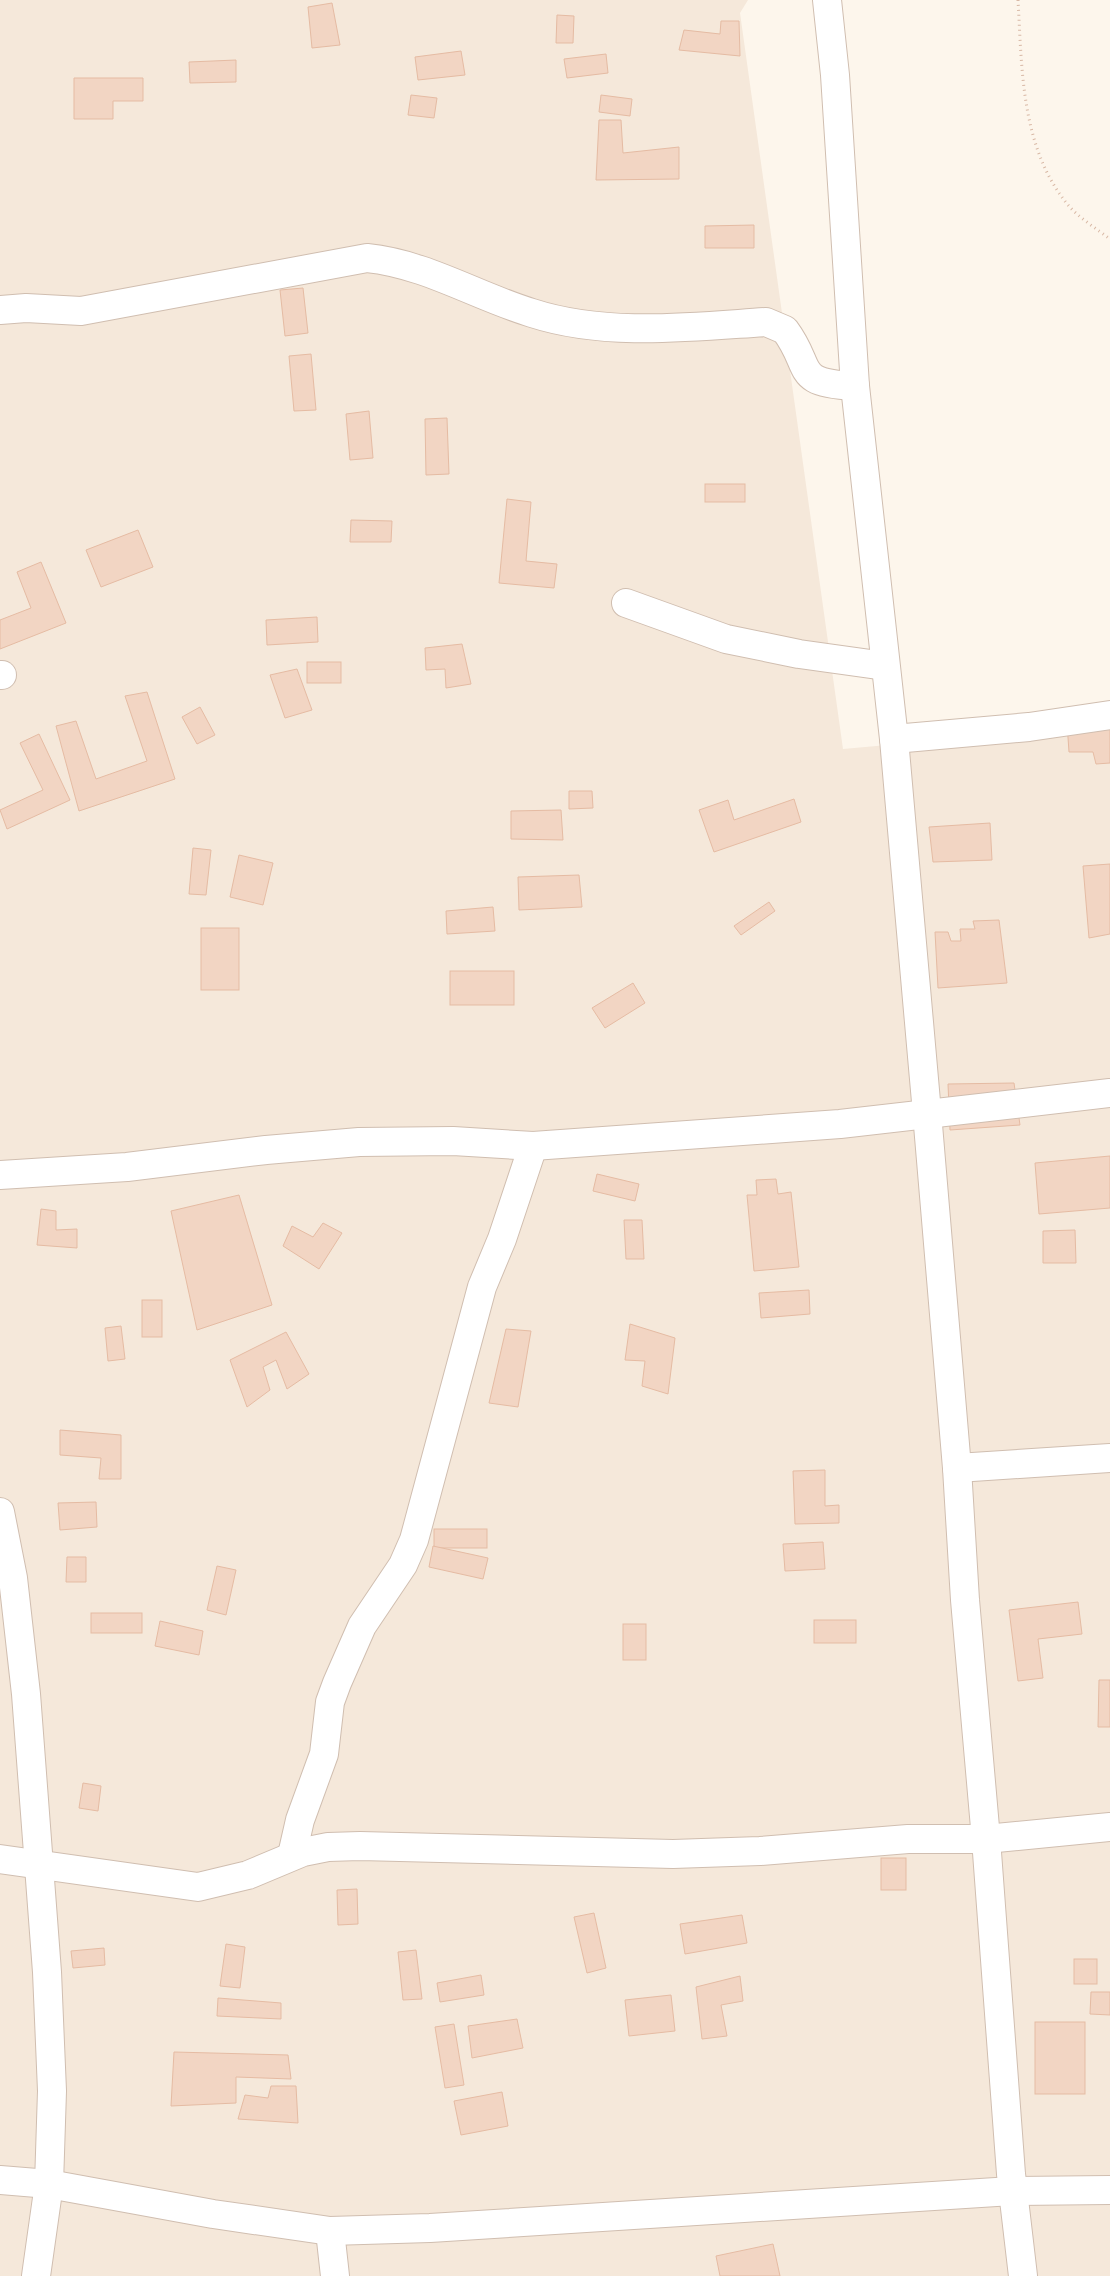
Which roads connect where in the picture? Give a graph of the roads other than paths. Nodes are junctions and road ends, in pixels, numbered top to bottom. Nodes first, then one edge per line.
1 (827, 0) edge
2 (0, 310) edge
3 (855, 386) junction
4 (626, 603) dead end
5 (885, 666) junction
6 (1110, 715) edge
7 (894, 739) junction
8 (1110, 1093) edge
9 (927, 1113) junction
10 (533, 1146) junction
11 (0, 1175) edge
12 (1110, 1458) edge
13 (957, 1468) junction
14 (0, 1512) edge
15 (1110, 1827) edge
16 (986, 1839) junction
17 (292, 1855) junction
18 (0, 1859) edge
19 (39, 1866) junction
20 (0, 2180) edge
21 (49, 2184) junction
22 (1110, 2190) edge
23 (1012, 2191) junction
24 (330, 2231) junction
25 (36, 2276) edge
26 (335, 2276) edge
27 (1023, 2276) edge

1 - 3 street
2 - 3 street
3 - 5 street
4 - 5 street
5 - 7 street
6 - 7 street
7 - 9 street
8 - 9 street
9 - 10 street
9 - 13 street
10 - 11 street
10 - 17 street
12 - 13 street
13 - 16 street
14 - 19 street
15 - 16 street
16 - 17 street
16 - 23 street
17 - 19 street
18 - 19 street
19 - 21 street
20 - 21 street
21 - 24 street
21 - 25 street
22 - 23 street
23 - 24 street
23 - 27 street
24 - 26 street

